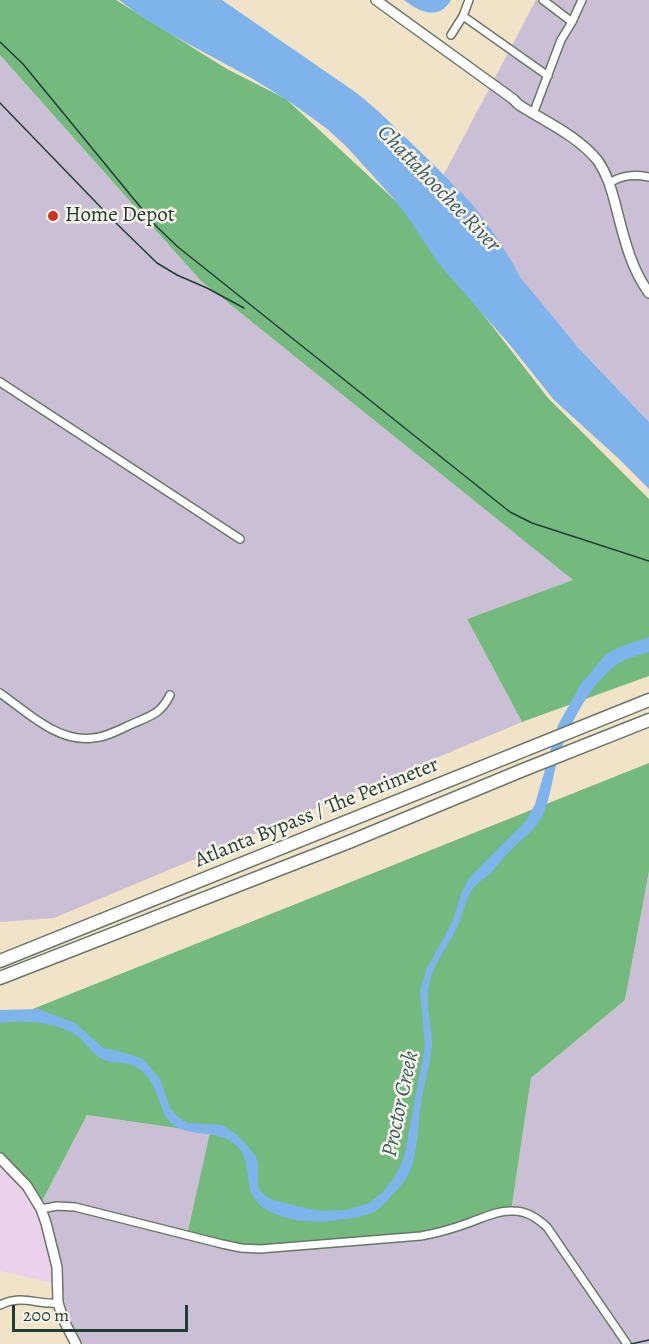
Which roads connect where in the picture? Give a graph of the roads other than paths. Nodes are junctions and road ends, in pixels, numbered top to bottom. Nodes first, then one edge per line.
1 (376, 0) edge
2 (469, 0) edge
3 (543, 0) edge
4 (582, 0) edge
5 (463, 16) junction
6 (572, 22) junction
7 (451, 35) dead end
8 (548, 76) junction
9 (533, 114) junction
10 (649, 177) edge
11 (609, 183) junction
12 (649, 293) edge
13 (0, 382) edge
14 (240, 538) dead end
15 (0, 693) edge
16 (170, 695) dead end
17 (649, 700) edge
18 (649, 720) edge
19 (0, 960) edge
20 (0, 978) edge
21 (0, 1158) edge
22 (41, 1209) junction
23 (58, 1303) junction
24 (0, 1305) edge
25 (76, 1344) edge
26 (627, 1344) edge

1 - 9 street
2 - 5 street
3 - 6 street
4 - 6 street
5 - 7 street
5 - 8 street
6 - 8 street
8 - 9 street
9 - 11 street
10 - 11 street
11 - 12 street
13 - 14 street
15 - 16 street
17 - 19 highway, Atlanta Bypass / The Perimeter
18 - 20 highway, Atlanta Bypass / The Perimeter
21 - 22 street
22 - 23 street
22 - 26 street
23 - 24 street
23 - 25 street

